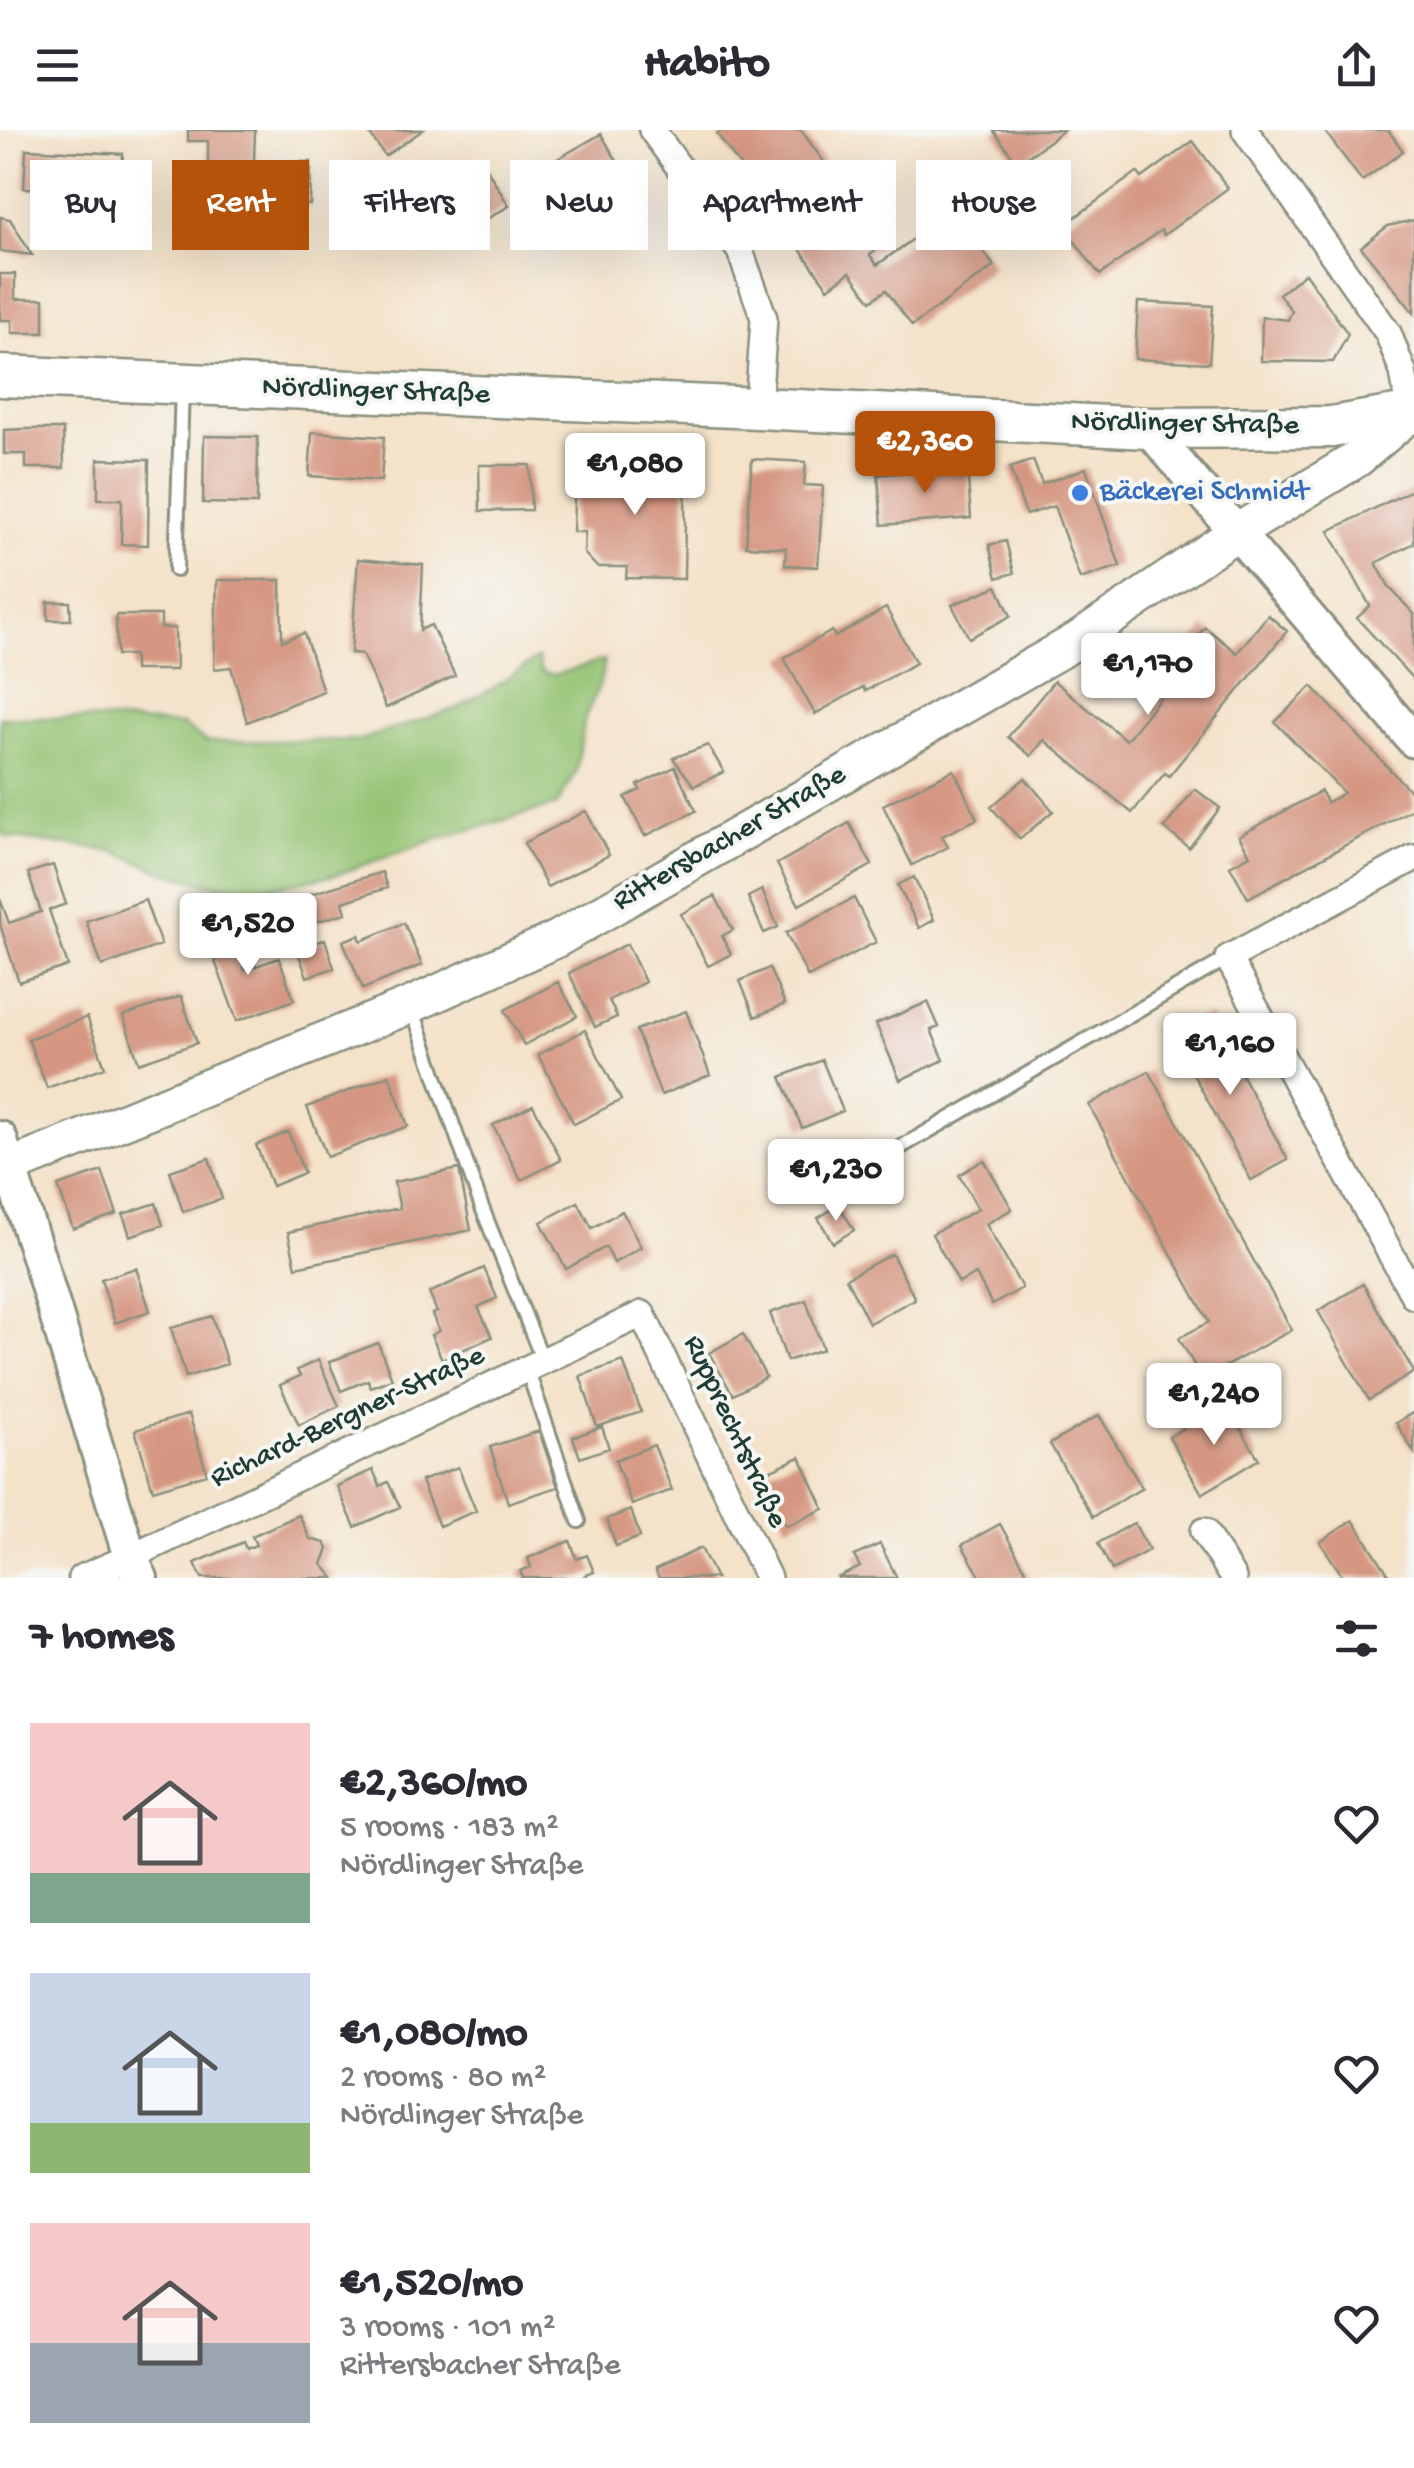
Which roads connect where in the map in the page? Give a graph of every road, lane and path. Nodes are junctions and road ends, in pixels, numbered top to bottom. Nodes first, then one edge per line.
1 (652, 130) edge
2 (1245, 130) edge
3 (0, 376) edge
4 (182, 384) junction
5 (758, 408) junction
6 (1412, 413) edge
7 (1148, 428) junction
8 (1237, 532) junction
9 (176, 570) dead end
10 (1414, 741) edge
11 (1414, 858) edge
12 (1228, 958) junction
13 (411, 1006) junction
14 (3, 1158) edge
15 (830, 1188) dead end
16 (1414, 1296) edge
17 (642, 1314) joint
18 (535, 1365) junction
19 (579, 1521) dead end
20 (1204, 1530) dead end
21 (136, 1568) edge
22 (80, 1578) edge
23 (768, 1578) edge
24 (1233, 1578) edge

1 - 5 street
2 - 6 street
3 - 4 main road, Nördlinger Straße
4 - 5 main road, Nördlinger Straße
4 - 9 lane
5 - 7 main road, Nördlinger Straße
6 - 7 main road, Nördlinger Straße
6 - 8 main road, Rittersbacher Straße
7 - 8 street
8 - 10 street
8 - 13 main road, Rittersbacher Straße
11 - 12 street
12 - 15 lane
12 - 16 street
13 - 14 main road, Rittersbacher Straße
13 - 18 lane
14 - 21 street
17 - 18 street, Richard-Bergner-Straße
17 - 23 street, Rupprechtstraße
18 - 19 lane
18 - 21 street, Richard-Bergner-Straße
20 - 24 street
21 - 22 street, Richard-Bergner-Straße

